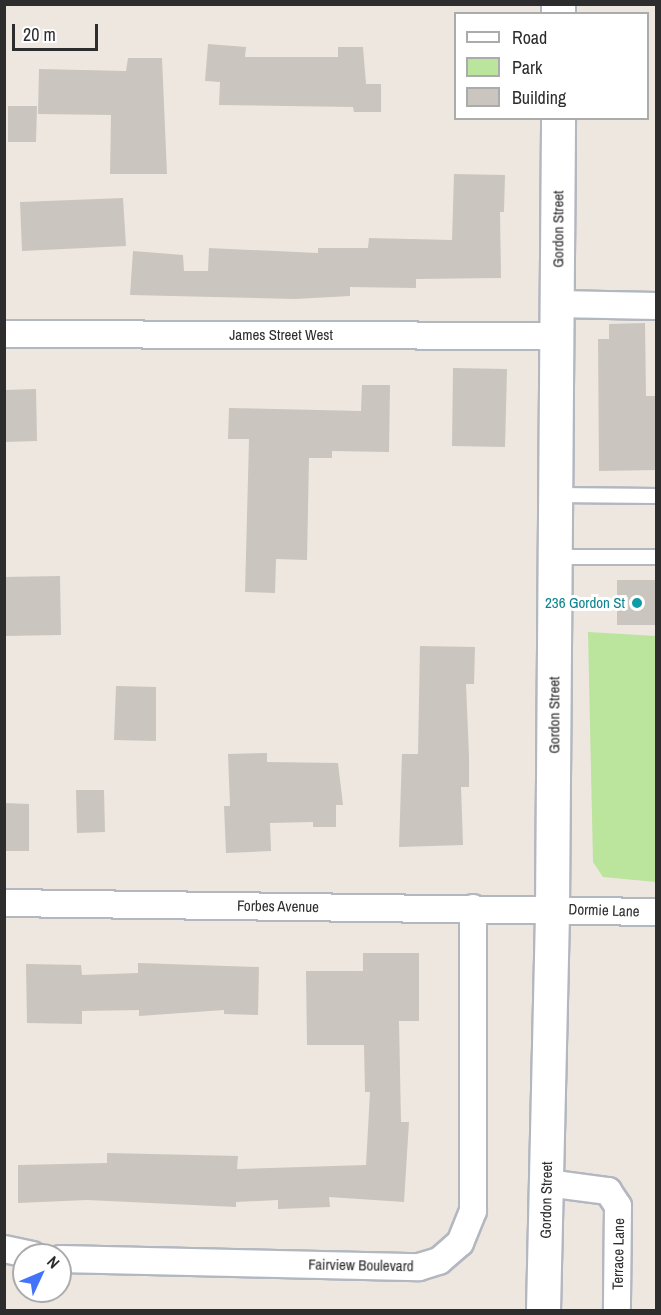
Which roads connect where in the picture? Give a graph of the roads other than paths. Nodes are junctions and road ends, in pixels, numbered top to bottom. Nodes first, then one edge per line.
1 (558, 120) edge
2 (557, 304) junction
3 (657, 306) edge
4 (4, 334) edge
5 (557, 336) junction
6 (556, 495) junction
7 (657, 496) edge
8 (555, 556) junction
9 (657, 557) edge
10 (4, 903) edge
11 (473, 908) junction
12 (552, 908) junction
13 (657, 912) edge
14 (547, 1183) junction
15 (72, 1259) edge
16 (543, 1311) edge
17 (617, 1311) edge

1 - 2 main road, Gordon Street
2 - 3 street
2 - 5 main road, Gordon Street
4 - 5 street, James Street West
5 - 6 main road, Gordon Street
6 - 7 lane
6 - 8 main road, Gordon Street
8 - 9 lane
8 - 12 main road, Gordon Street
10 - 11 street, Forbes Avenue
11 - 12 street, Forbes Avenue
11 - 15 street, Fairview Boulevard
12 - 13 street, Dormie Lane
12 - 14 main road, Gordon Street
14 - 16 main road, Gordon Street
14 - 17 street, Terrace Lane

